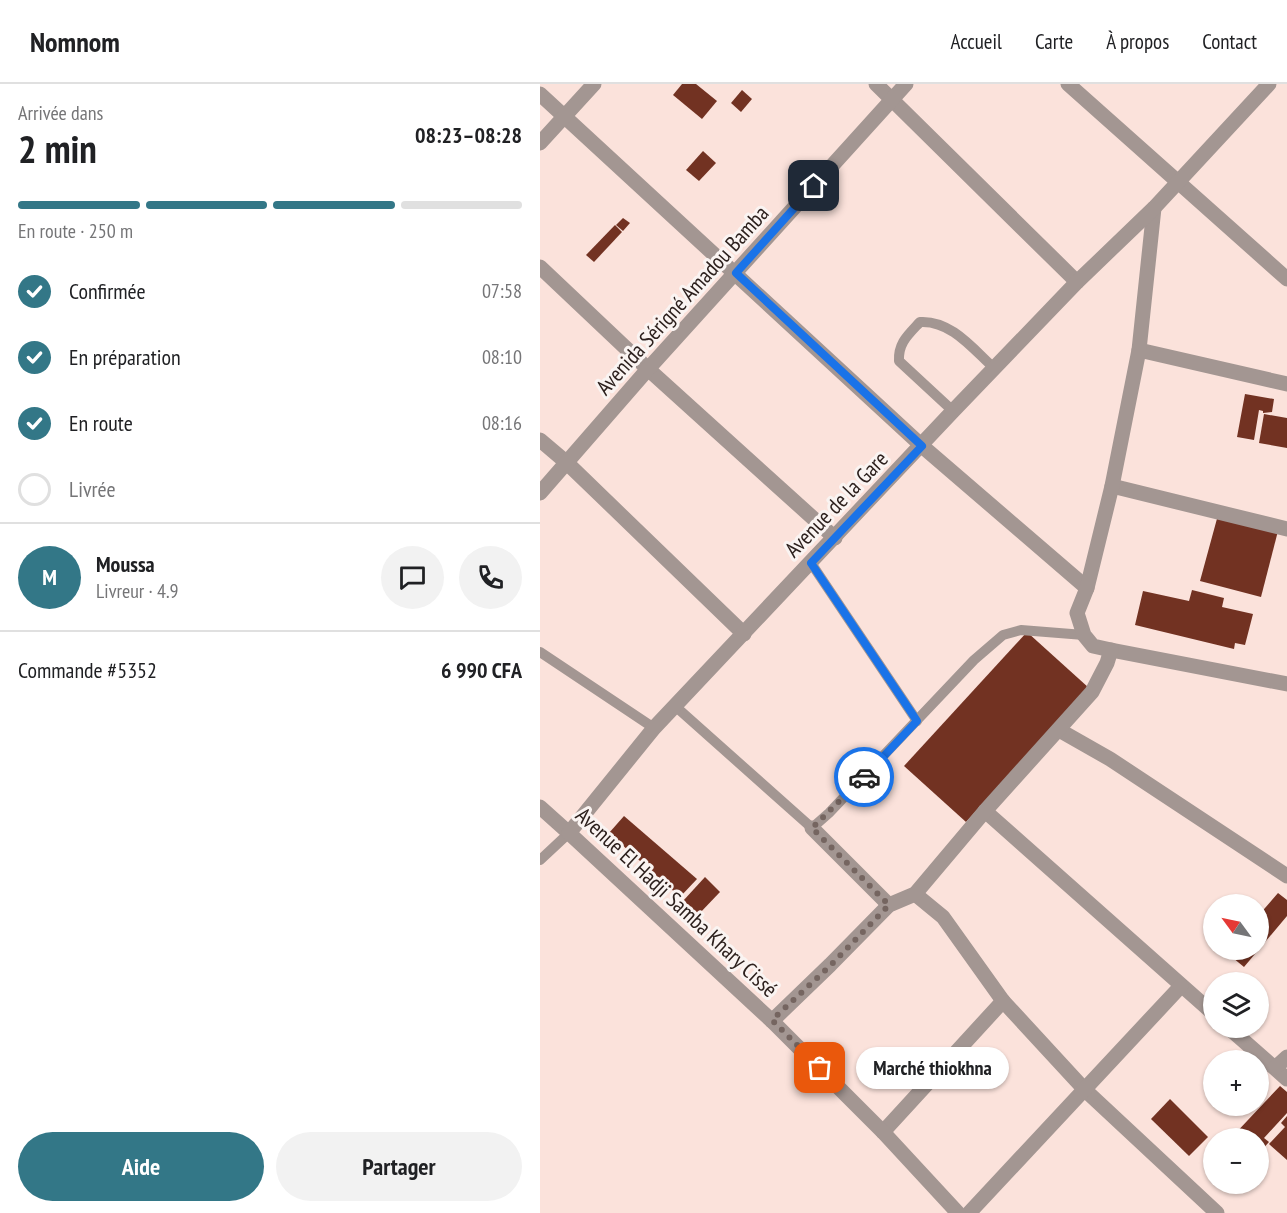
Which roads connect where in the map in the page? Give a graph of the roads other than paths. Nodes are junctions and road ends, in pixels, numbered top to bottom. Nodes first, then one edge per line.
1 (594, 84) edge
2 (876, 84) edge
3 (906, 84) edge
4 (1068, 84) edge
5 (1269, 84) edge
6 (540, 94) edge
7 (892, 99) junction
8 (563, 117) junction
9 (540, 142) edge
10 (1178, 181) junction
11 (1154, 208) junction
12 (540, 267) edge
13 (736, 273) junction
14 (1287, 279) edge
15 (1077, 282) junction
16 (1139, 350) junction
17 (994, 368) junction
18 (648, 369) junction
19 (1287, 384) edge
20 (953, 411) junction
21 (540, 440) edge
22 (922, 446) junction
23 (566, 462) junction
24 (1112, 486) junction
25 (540, 493) edge
26 (1287, 529) edge
27 (836, 538) junction
28 (811, 563) junction
29 (1087, 588) junction
30 (744, 634) junction
31 (1084, 635) junction
32 (1111, 650) junction
33 (540, 652) edge
34 (1287, 684) edge
35 (675, 706) junction
36 (917, 721) junction
37 (654, 728) junction
38 (1059, 730) junction
39 (540, 807) edge
40 (985, 811) junction
41 (812, 828) junction
42 (569, 832) junction
43 (540, 860) edge
44 (1287, 876) edge
45 (915, 894) junction
46 (889, 905) junction
47 (1181, 986) junction
48 (1003, 1001) junction
49 (1203, 1005) edge
50 (772, 1020) junction
51 (1244, 1038) edge
52 (1281, 1062) edge
53 (1287, 1078) edge
54 (1085, 1090) junction
55 (883, 1132) junction
56 (958, 1213) edge
57 (969, 1213) edge
58 (1217, 1213) edge

1 - 8 street
2 - 7 street
3 - 7 street, Avenida Sérigné Amadou Bamba
4 - 10 street
5 - 10 street, Avenue de la Gare
6 - 8 street
7 - 13 street, Avenida Sérigné Amadou Bamba
7 - 15 street
8 - 9 street
8 - 13 street
10 - 11 street, Avenue de la Gare
10 - 14 street
11 - 15 street, Avenue de la Gare
11 - 16 street
12 - 18 street
13 - 18 street, Avenida Sérigné Amadou Bamba
13 - 22 street
15 - 17 street, Avenue de la Gare
16 - 19 street
16 - 24 street
17 - 20 street, Avenue de la Gare
17 - 20 lane
18 - 23 street, Avenida Sérigné Amadou Bamba
18 - 27 street
20 - 22 street, Avenue de la Gare
21 - 23 street
22 - 27 street, Avenue de la Gare
22 - 29 street
23 - 25 street, Avenida Sérigné Amadou Bamba
23 - 30 street
24 - 26 street
24 - 29 street
27 - 28 street, Avenue de la Gare
28 - 30 street, Avenue de la Gare
28 - 36 lane
29 - 31 street
30 - 35 street, Avenue de la Gare
31 - 32 street
31 - 36 lane
32 - 34 street
32 - 38 street
33 - 37 lane
35 - 37 street, Avenue de la Gare
35 - 41 lane
36 - 41 lane
37 - 42 street, Avenue de la Gare
38 - 40 street
38 - 44 street
39 - 42 street, Avenue El Hadji Samba Khary Cissé
40 - 45 street
40 - 47 street
41 - 46 street
42 - 43 lane
42 - 50 street, Avenue El Hadji Samba Khary Cissé
45 - 46 street
45 - 48 street
46 - 50 street
47 - 49 street
47 - 54 street
48 - 54 street
48 - 55 street
50 - 55 street, Avenue El Hadji Samba Khary Cissé
51 - 52 street
52 - 53 street
54 - 57 street
54 - 58 street
55 - 56 street, Avenue El Hadji Samba Khary Cissé

